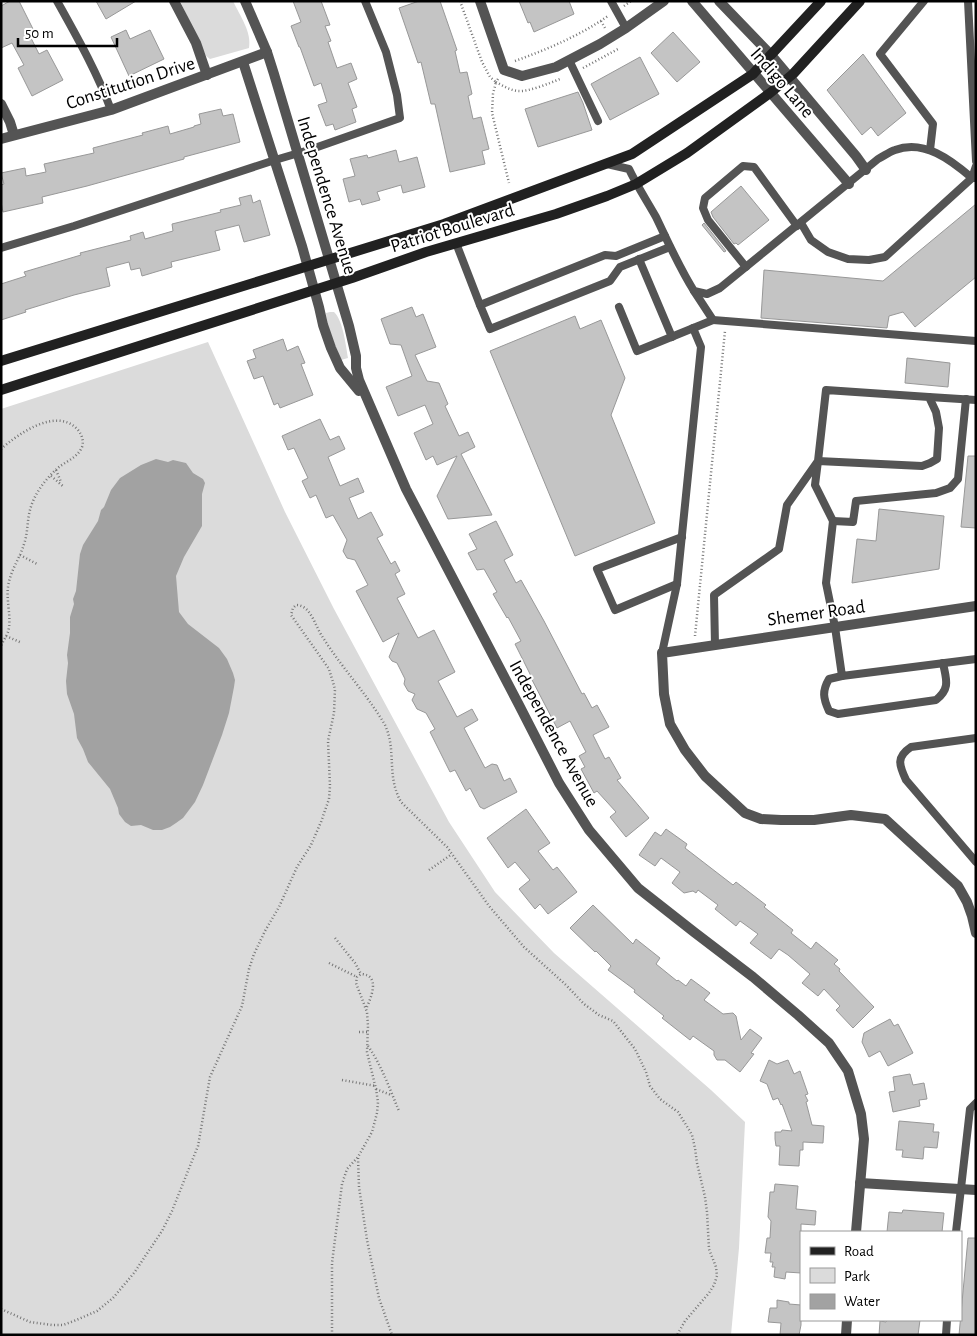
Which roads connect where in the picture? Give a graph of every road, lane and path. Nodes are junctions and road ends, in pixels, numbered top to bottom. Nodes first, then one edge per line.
1 (57, 1) edge
2 (174, 1) edge
3 (245, 1) edge
4 (365, 1) edge
5 (460, 1) edge
6 (480, 1) edge
7 (611, 1) edge
8 (664, 1) edge
9 (692, 1) edge
10 (719, 1) edge
11 (821, 1) edge
12 (860, 1) edge
13 (924, 1) edge
14 (968, 1) edge
15 (608, 16) dead end
16 (626, 28) junction
17 (267, 52) junction
18 (771, 54) junction
19 (569, 60) junction
20 (242, 62) junction
21 (504, 70) junction
22 (753, 74) junction
23 (207, 75) junction
24 (789, 77) junction
25 (496, 82) junction
26 (770, 93) junction
27 (1, 104) edge
28 (111, 110) junction
29 (598, 121) dead end
30 (14, 135) junction
31 (1, 139) edge
32 (930, 150) junction
33 (297, 154) junction
34 (275, 160) junction
35 (976, 161) edge
36 (607, 164) junction
37 (976, 166) edge
38 (866, 170) junction
39 (974, 178) edge
40 (510, 184) dead end
41 (636, 184) junction
42 (848, 184) junction
43 (799, 224) junction
44 (665, 236) junction
45 (456, 243) junction
46 (670, 247) junction
47 (1, 248) edge
48 (616, 256) junction
49 (639, 259) junction
50 (329, 260) junction
51 (307, 266) junction
52 (620, 267) junction
53 (746, 267) junction
54 (336, 283) junction
55 (314, 290) junction
56 (694, 291) junction
57 (480, 304) junction
58 (619, 307) dead end
59 (713, 320) junction
60 (726, 321) junction
61 (693, 328) junction
62 (672, 337) junction
63 (976, 341) edge
64 (1, 361) edge
65 (1, 390) edge
66 (930, 396) junction
67 (966, 399) junction
68 (976, 400) edge
69 (368, 402) junction
70 (1, 450) edge
71 (818, 461) junction
72 (56, 470) junction
73 (51, 476) junction
74 (833, 521) junction
75 (682, 537) junction
76 (20, 555) junction
77 (37, 564) dead end
78 (677, 584) junction
79 (976, 606) edge
80 (835, 627) junction
81 (6, 636) junction
82 (22, 643) dead end
83 (715, 645) junction
84 (1, 646) edge
85 (694, 648) junction
86 (662, 653) junction
87 (976, 659) edge
88 (943, 663) junction
89 (842, 676) junction
90 (976, 738) edge
91 (452, 854) junction
92 (976, 862) edge
93 (429, 870) dead end
94 (976, 933) edge
95 (335, 938) dead end
96 (330, 963) dead end
97 (361, 974) junction
98 (357, 978) junction
99 (366, 1009) junction
100 (359, 1032) dead end
101 (368, 1032) junction
102 (367, 1045) junction
103 (342, 1080) dead end
104 (376, 1088) junction
105 (392, 1096) junction
106 (976, 1103) edge
107 (399, 1112) dead end
108 (358, 1157) junction
109 (860, 1183) junction
110 (960, 1188) junction
111 (976, 1190) edge
112 (856, 1231) edge
113 (956, 1231) edge
114 (1, 1309) edge
115 (848, 1321) edge
116 (947, 1321) edge
117 (332, 1335) edge
118 (392, 1335) edge
119 (677, 1335) edge
120 (846, 1335) edge
121 (946, 1335) edge

1 - 28 lane
2 - 23 street
3 - 17 street, Independence Avenue
4 - 33 lane
5 - 25 path
6 - 21 street
7 - 16 lane
8 - 16 street
9 - 22 street, Indigo Lane
10 - 18 street, Indigo Lane
11 - 18 main road, Patriot Boulevard
12 - 24 main road, Patriot Boulevard
13 - 32 lane
14 - 35 lane
15 - 21 path
16 - 19 street
17 - 20 street, Constitution Drive
17 - 33 street, Independence Avenue
18 - 22 main road, Patriot Boulevard
18 - 24 street, Indigo Lane
19 - 21 street
19 - 29 lane
20 - 23 street, Constitution Drive
20 - 34 street, Independence Avenue
21 - 25 path
22 - 26 street, Indigo Lane
22 - 36 main road, Patriot Boulevard
23 - 28 street, Constitution Drive
24 - 26 main road, Patriot Boulevard
24 - 38 street, Indigo Lane
25 - 40 path
26 - 41 main road, Patriot Boulevard
26 - 42 street, Indigo Lane
27 - 30 street
28 - 30 street, Constitution Drive
30 - 31 street, Constitution Drive
32 - 38 lane
32 - 39 lane
33 - 34 lane
33 - 50 street, Independence Avenue
34 - 47 lane
34 - 51 street, Independence Avenue
36 - 41 lane
36 - 50 main road, Patriot Boulevard
37 - 39 lane
38 - 42 lane
39 - 43 lane
41 - 44 lane
41 - 45 main road, Patriot Boulevard
42 - 43 lane
43 - 53 lane
43 - 53 lane
44 - 46 lane
44 - 48 lane
45 - 54 main road, Patriot Boulevard
45 - 57 lane
46 - 49 lane
46 - 56 lane
48 - 52 lane
48 - 57 lane
49 - 52 lane
49 - 62 lane
50 - 51 main road, Patriot Boulevard
50 - 54 street, Independence Avenue
51 - 55 street, Independence Avenue
51 - 64 main road, Patriot Boulevard
52 - 57 lane
53 - 56 lane
54 - 55 main road, Patriot Boulevard
54 - 69 street, Independence Avenue
55 - 65 main road, Patriot Boulevard
55 - 69 street, Independence Avenue
56 - 59 lane
58 - 62 lane
59 - 60 lane
59 - 61 lane
60 - 63 lane
60 - 85 path
61 - 62 lane
61 - 75 lane
66 - 67 lane
66 - 71 lane
66 - 71 lane
67 - 68 lane
67 - 74 lane
69 - 109 street, Independence Avenue
70 - 72 path
71 - 74 lane
71 - 83 lane
72 - 73 path
72 - 73 path
73 - 76 path
74 - 80 lane
75 - 78 lane
75 - 78 lane
76 - 77 path
76 - 81 path
78 - 86 lane
79 - 80 street, Shemer Road
80 - 83 street, Shemer Road
80 - 89 lane
81 - 82 path
81 - 84 path
83 - 85 street, Shemer Road
85 - 86 street, Shemer Road
86 - 94 street
87 - 88 lane
88 - 89 lane
88 - 89 lane
90 - 92 lane
91 - 93 path
91 - 114 path
91 - 119 path
95 - 97 path
96 - 98 path
97 - 98 path
97 - 99 path
98 - 99 path
99 - 101 path
100 - 101 path
101 - 102 path
102 - 104 path
102 - 105 path
103 - 104 path
104 - 105 path
104 - 108 path
105 - 107 path
106 - 110 lane
108 - 117 path
108 - 118 path
109 - 110 street
109 - 112 street, Independence Avenue
110 - 111 street
110 - 113 lane
115 - 120 street
116 - 121 lane

